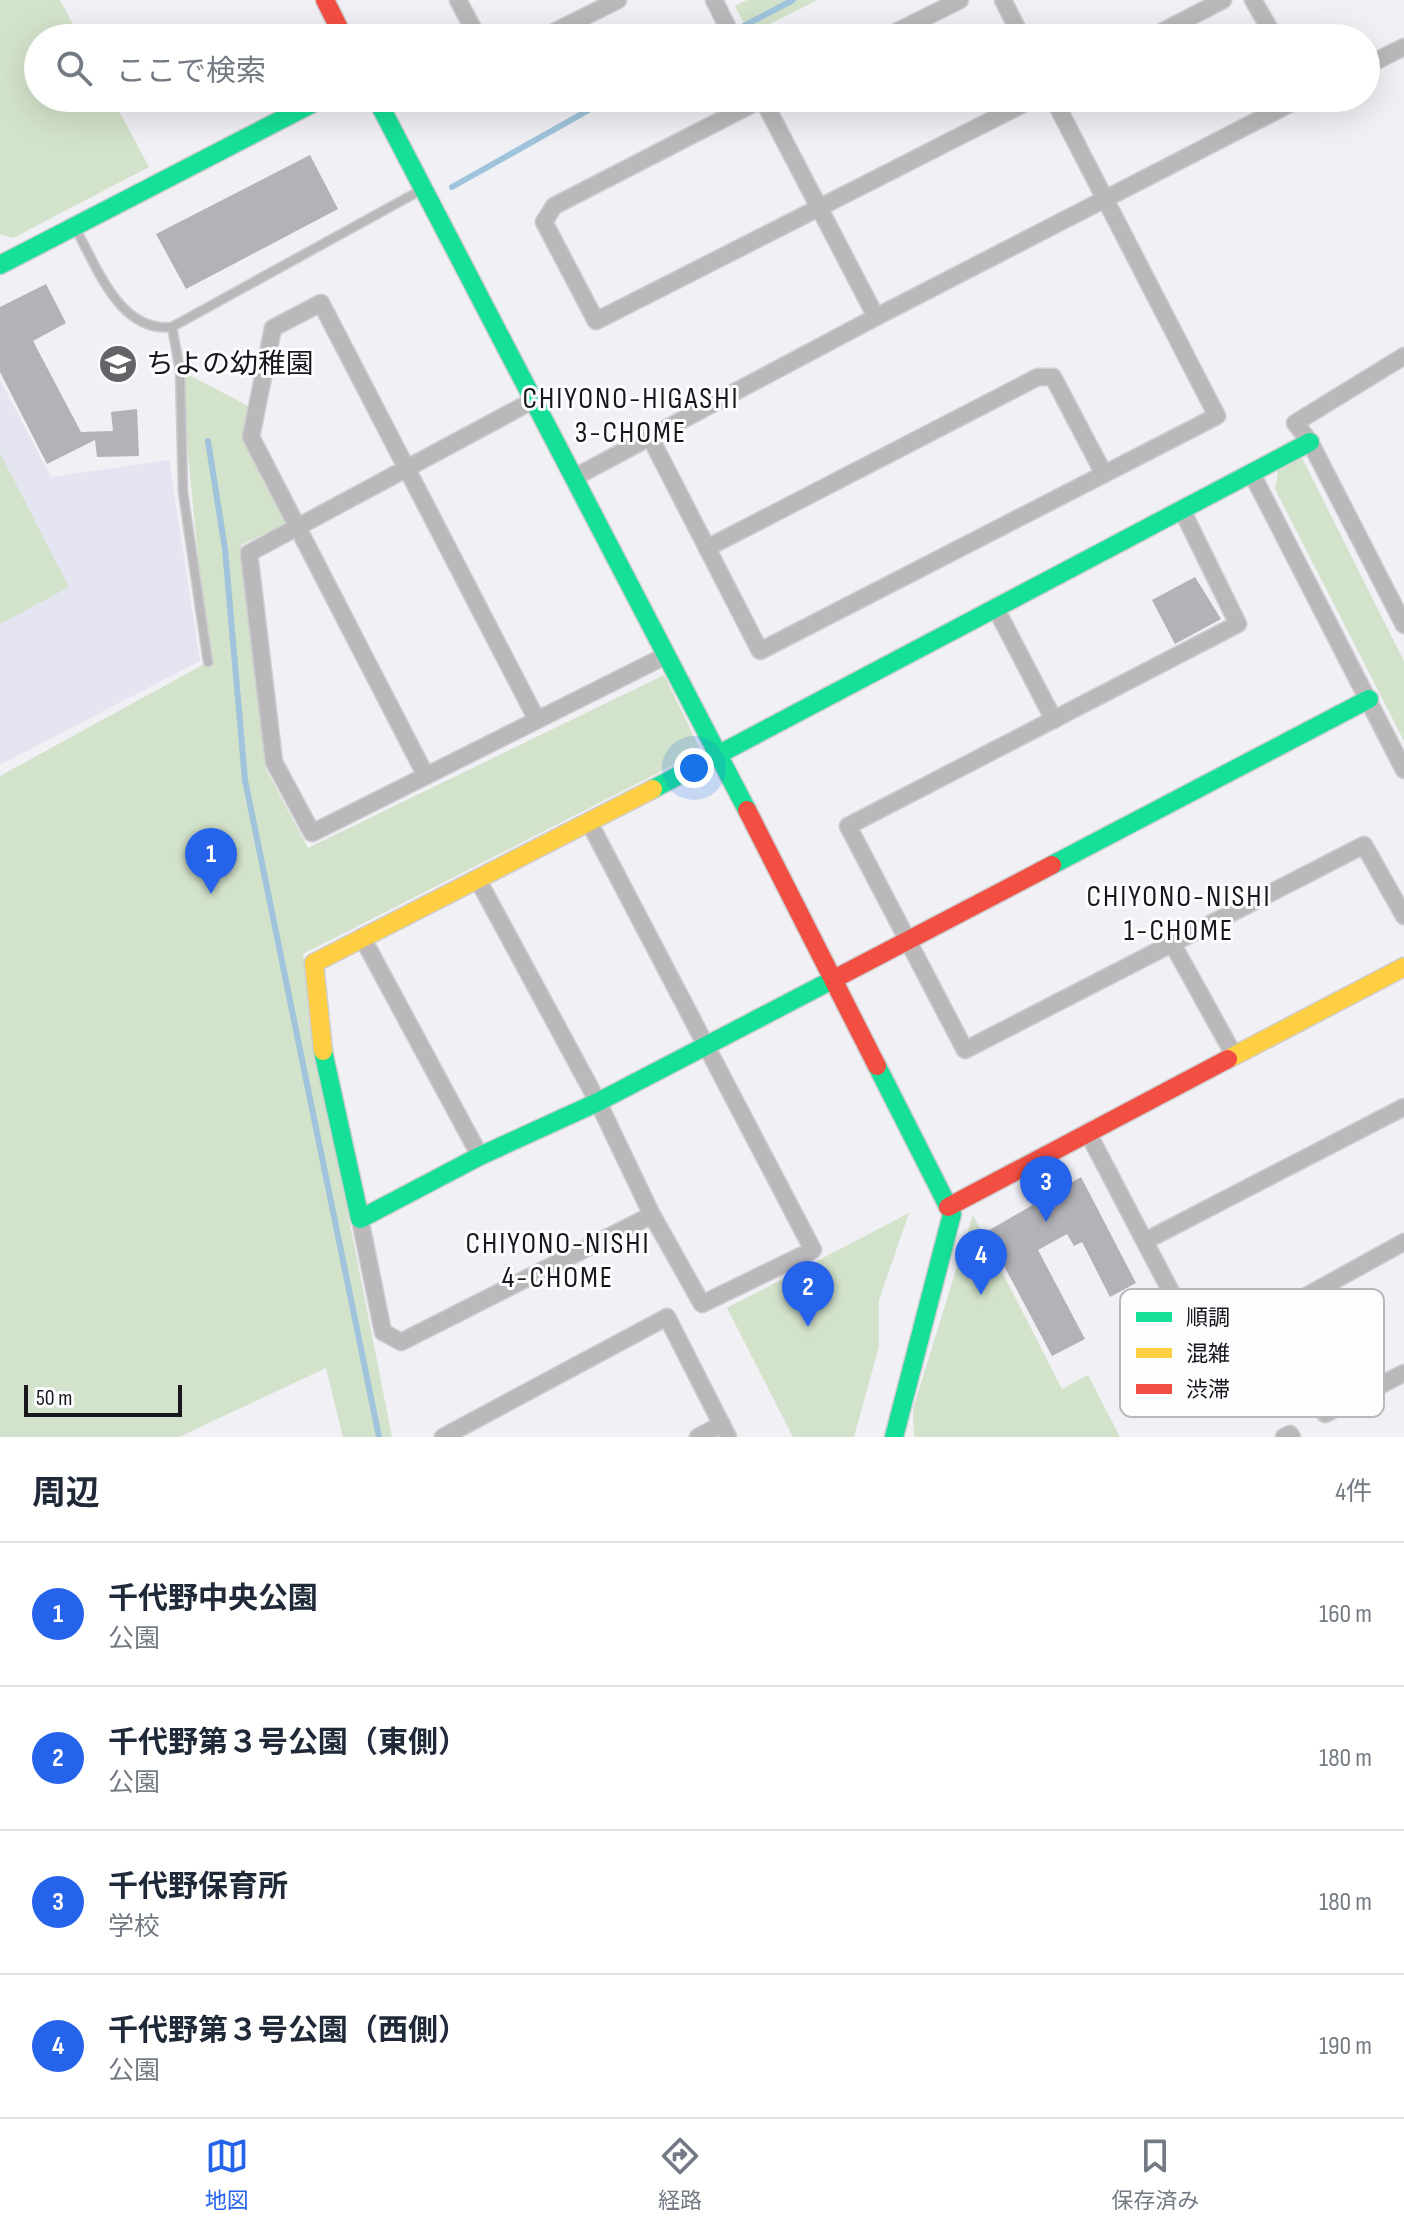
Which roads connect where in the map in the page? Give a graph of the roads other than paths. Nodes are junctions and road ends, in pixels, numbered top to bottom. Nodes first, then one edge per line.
1 (325, 0) edge
2 (458, 0) edge
3 (618, 0) edge
4 (714, 0) edge
5 (960, 0) edge
6 (1003, 0) edge
7 (1223, 0) edge
8 (1253, 0) edge
9 (337, 24) edge
10 (471, 24) edge
11 (570, 24) edge
12 (726, 24) edge
13 (912, 24) edge
14 (1015, 24) edge
15 (1177, 24) edge
16 (1267, 24) edge
17 (1404, 47) edge
18 (1380, 59) edge
19 (296, 112) edge
20 (384, 112) edge
21 (736, 112) edge
22 (770, 112) edge
23 (1008, 112) edge
24 (1060, 112) edge
25 (1274, 112) edge
26 (425, 188) junction
27 (1105, 200) junction
28 (818, 209) junction
29 (74, 227) junction
30 (0, 265) edge
31 (876, 317) junction
32 (172, 327) junction
33 (1401, 364) edge
34 (534, 400) junction
35 (650, 437) junction
36 (1310, 442) junction
37 (405, 469) junction
38 (1104, 474) junction
39 (1252, 474) junction
40 (575, 477) junction
41 (1183, 512) junction
42 (299, 527) junction
43 (707, 548) junction
44 (995, 607) junction
45 (1404, 625) edge
46 (667, 655) junction
47 (208, 662) dead end
48 (1369, 699) junction
49 (536, 718) junction
50 (1054, 720) junction
51 (719, 755) junction
52 (1404, 770) edge
53 (426, 776) junction
54 (589, 822) junction
55 (478, 880) junction
56 (1404, 916) edge
57 (362, 937) junction
58 (906, 940) junction
59 (1172, 943) junction
60 (1404, 967) edge
61 (830, 980) junction
62 (707, 1046) junction
63 (1234, 1055) junction
64 (598, 1102) junction
65 (1404, 1107) edge
66 (1088, 1133) junction
67 (480, 1156) junction
68 (948, 1207) junction
69 (652, 1215) junction
70 (360, 1219) junction
71 (1145, 1241) junction
72 (1404, 1242) edge
73 (1170, 1289) edge
74 (1319, 1289) edge
75 (1404, 1373) edge
76 (1384, 1383) edge
77 (725, 1431) edge
78 (443, 1437) edge
79 (698, 1437) edge
80 (894, 1437) edge
81 (1284, 1437) edge
82 (1292, 1437) edge

1 - 9 street
2 - 10 street
3 - 11 street
4 - 12 street
5 - 13 street
6 - 14 street
7 - 15 street
8 - 16 street
17 - 18 street
19 - 29 street
20 - 26 street
21 - 28 street
22 - 28 street
23 - 28 street
24 - 27 street
25 - 27 street
26 - 32 lane
26 - 34 street
27 - 31 street
27 - 38 street
28 - 31 street
29 - 30 street
29 - 32 lane
31 - 35 street
32 - 47 lane
33 - 36 street
34 - 37 street
34 - 40 street
35 - 40 street
35 - 43 street
36 - 39 street
36 - 45 street
37 - 42 street
37 - 42 street
37 - 49 street
38 - 43 street
38 - 43 street
39 - 41 street
39 - 48 street
40 - 46 street
41 - 44 street
41 - 50 street
42 - 53 street
42 - 53 street
44 - 50 street
44 - 51 street
46 - 49 street
46 - 51 street
48 - 52 street
48 - 58 street
49 - 53 street
50 - 58 street
51 - 54 street
51 - 61 street
54 - 55 street
54 - 62 street
55 - 57 street
55 - 64 street
56 - 59 street
57 - 67 street
57 - 70 street
58 - 59 street
58 - 61 street
59 - 63 street
60 - 63 street
61 - 62 street
61 - 68 street
62 - 64 street
62 - 69 street
63 - 66 street
64 - 67 street
64 - 69 street
65 - 71 street
66 - 68 street
66 - 71 street
67 - 70 street
68 - 80 street
69 - 70 street
71 - 73 street
72 - 74 street
75 - 76 street
77 - 78 street
77 - 79 street
81 - 82 street

